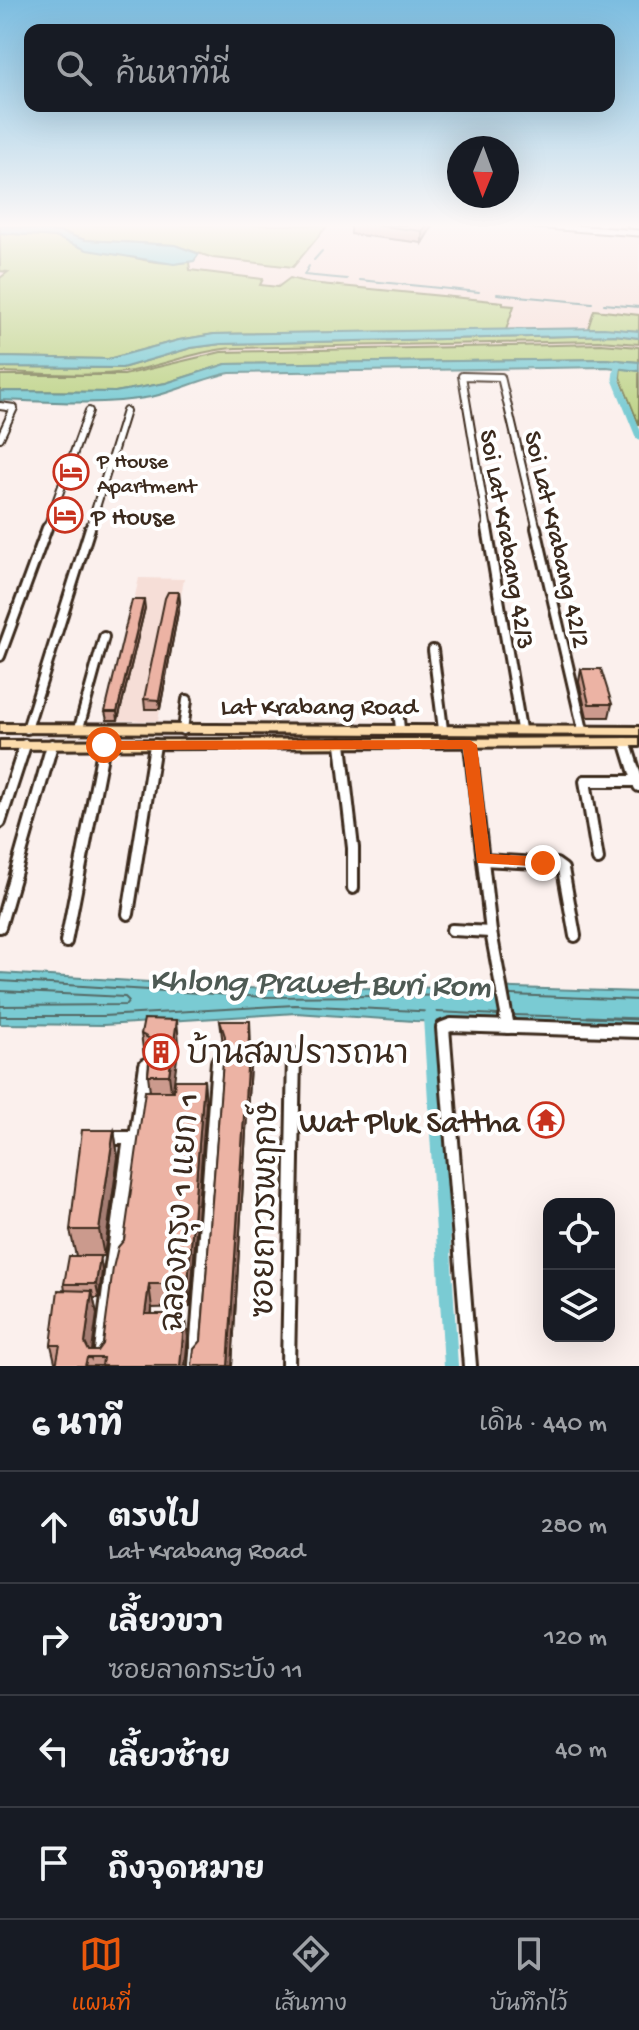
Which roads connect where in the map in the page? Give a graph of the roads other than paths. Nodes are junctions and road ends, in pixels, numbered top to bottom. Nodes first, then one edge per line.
1 (481, 376) joint
2 (0, 406) edge
3 (89, 411) dead end
4 (126, 411) dead end
5 (0, 438) edge
6 (104, 637) dead end
7 (433, 650) dead end
8 (0, 656) edge
9 (187, 700) dead end
10 (398, 709) dead end
11 (0, 728) edge
12 (79, 728) junction
13 (27, 729) junction
14 (163, 729) junction
15 (400, 729) junction
16 (443, 729) junction
17 (521, 729) junction
18 (183, 730) junction
19 (583, 730) junction
20 (633, 736) edge
21 (0, 737) edge
22 (599, 742) junction
23 (341, 744) junction
24 (0, 745) edge
25 (25, 745) junction
26 (52, 745) junction
27 (104, 745) junction
28 (155, 745) junction
29 (470, 745) junction
30 (638, 783) edge
31 (0, 822) edge
32 (598, 859) dead end
33 (483, 860) junction
34 (353, 888) dead end
35 (128, 914) dead end
36 (0, 927) edge
37 (452, 930) dead end
38 (491, 932) junction
39 (575, 936) dead end
40 (66, 942) dead end
41 (507, 1023) junction
42 (639, 1031) edge
43 (294, 1055) dead end
44 (216, 1064) dead end
45 (146, 1065) edge
46 (93, 1138) edge
47 (112, 1263) junction
48 (99, 1366) edge
49 (195, 1366) edge
50 (288, 1366) edge
51 (470, 1366) edge

1 - 17 street, Soi Lat Krabang 42/3
1 - 19 street, Soi Lat Krabang 42/2
2 - 5 street
3 - 8 street
4 - 13 street
6 - 12 street
7 - 16 street
9 - 18 street
10 - 15 street
11 - 13 main road, Lat Krabang Road
12 - 13 main road, Lat Krabang Road
12 - 14 main road, Lat Krabang Road
14 - 18 main road, Lat Krabang Road
14 - 21 main road
15 - 16 main road, Lat Krabang Road
15 - 18 main road, Lat Krabang Road
16 - 17 main road, Lat Krabang Road
17 - 19 main road, Lat Krabang Road
19 - 20 main road, Lat Krabang Road
20 - 22 main road, Lat Krabang Road
20 - 30 street
21 - 22 main road
22 - 29 main road, Lat Krabang Road
23 - 28 main road, Lat Krabang Road
23 - 29 main road, Lat Krabang Road
23 - 34 street
24 - 25 main road, Lat Krabang Road
25 - 26 main road, Lat Krabang Road
25 - 31 street
26 - 27 main road, Lat Krabang Road
26 - 36 street
27 - 28 main road, Lat Krabang Road
27 - 40 street
28 - 35 street
29 - 33 street
30 - 32 street
33 - 38 street
33 - 39 street
37 - 38 street
38 - 41 street
41 - 42 street
41 - 51 street
43 - 50 street, ซอยถาวรพฤกษ์
44 - 49 street, ฉลองกรุง 1 แยก 1
45 - 47 street
46 - 47 street
47 - 48 street

